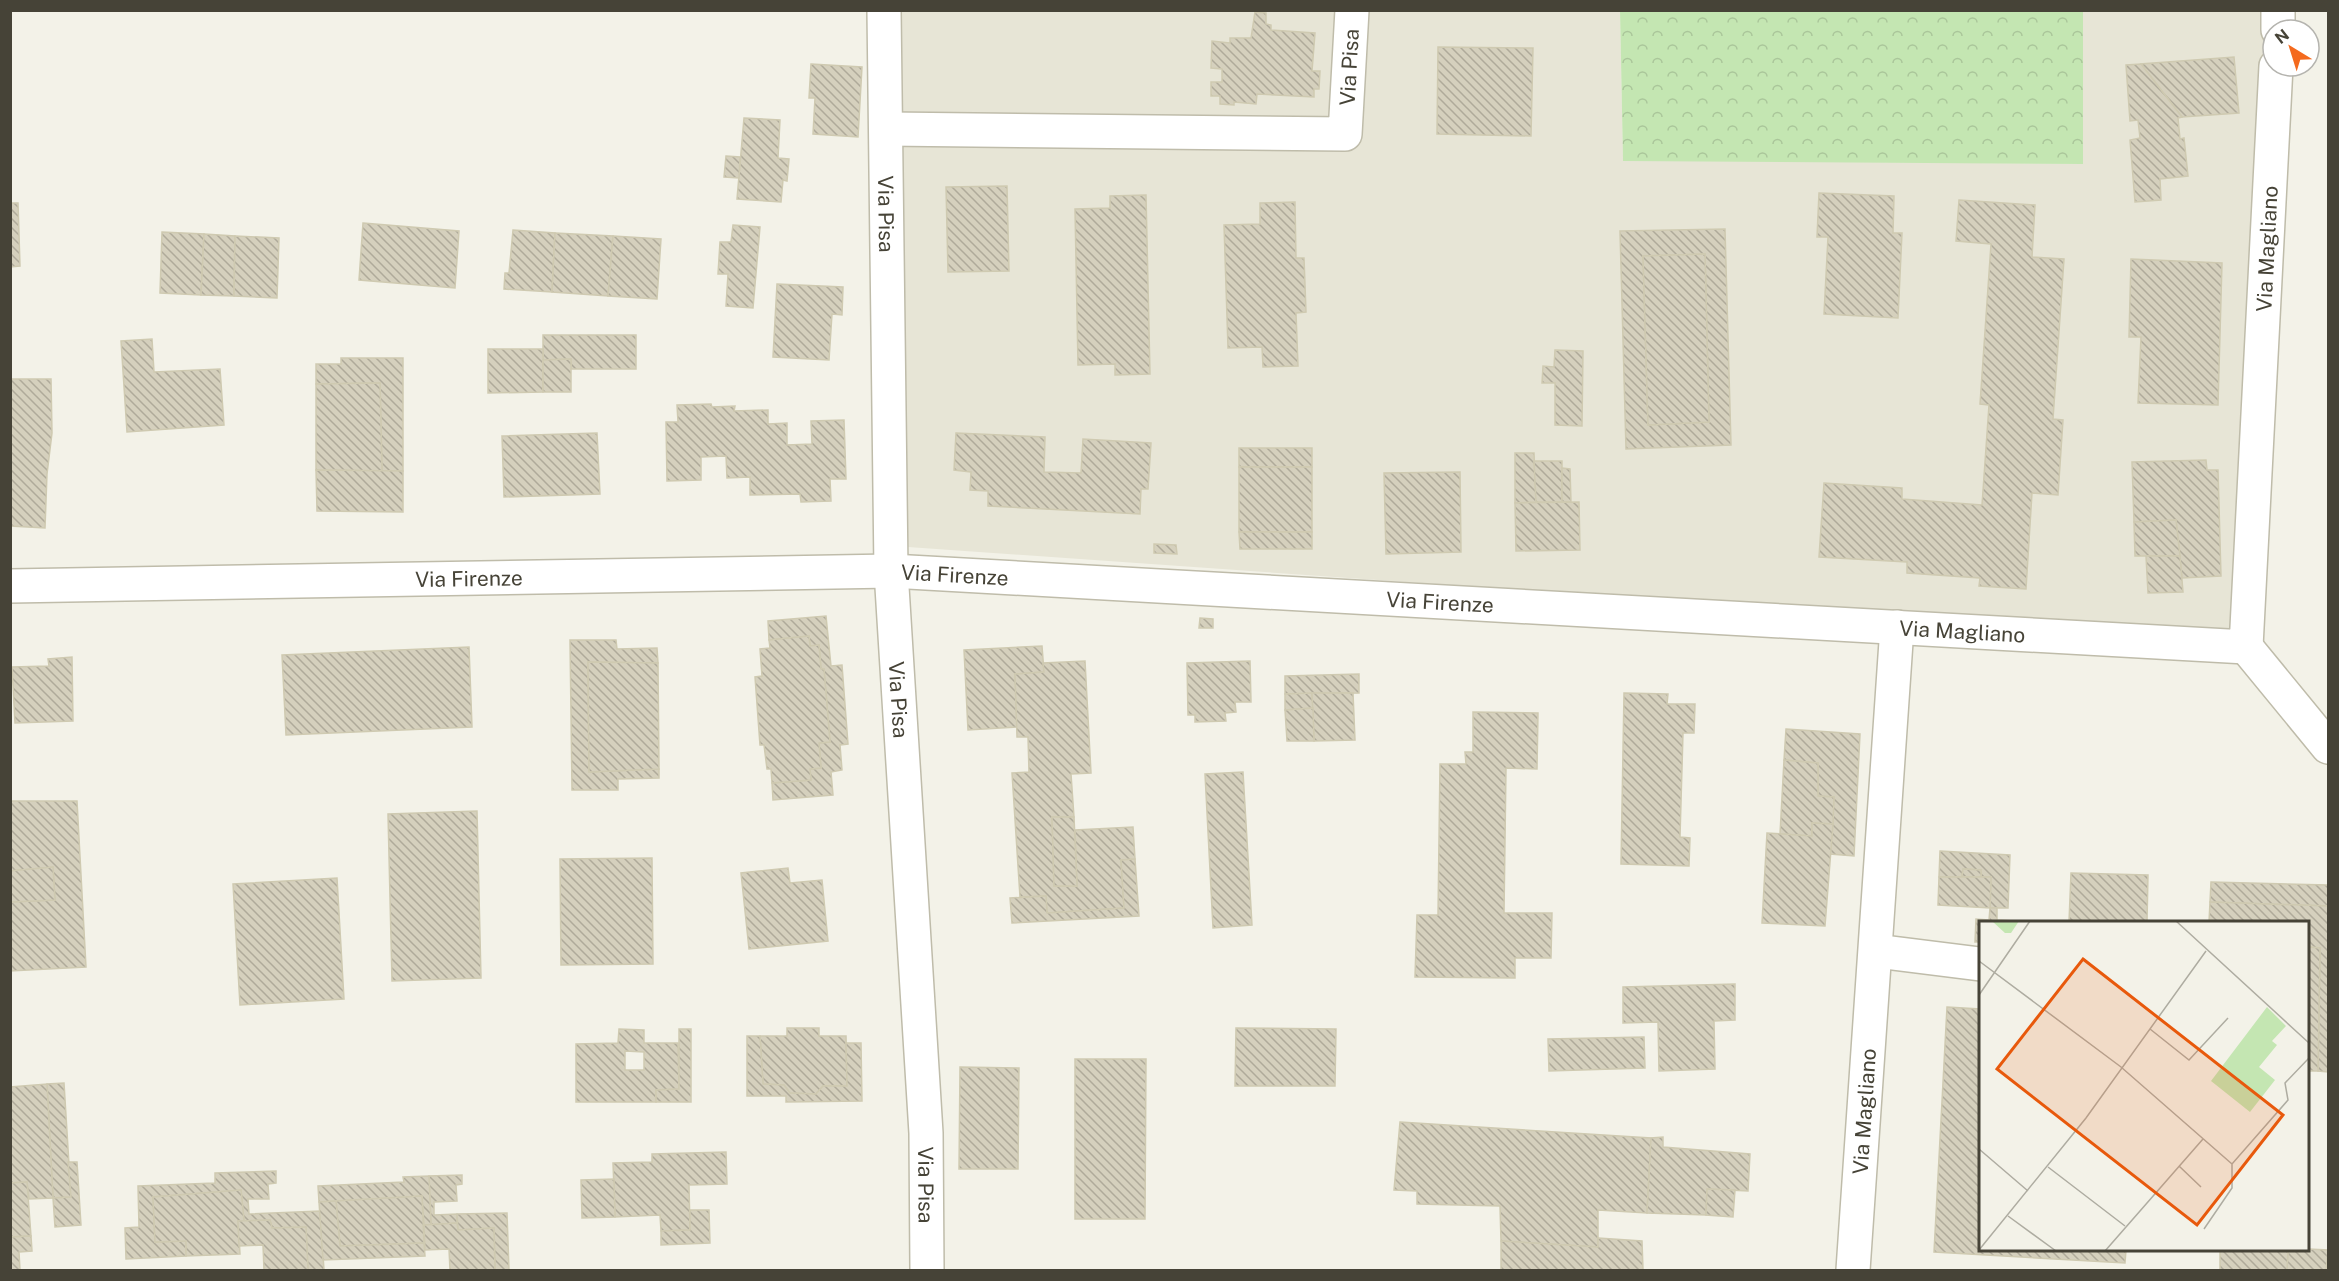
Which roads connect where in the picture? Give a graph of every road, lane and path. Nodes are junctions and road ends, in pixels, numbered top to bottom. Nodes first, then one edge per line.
1 (884, 10) edge
2 (1352, 10) edge
3 (2275, 78) edge
4 (887, 129) junction
5 (891, 571) junction
6 (10, 586) edge
7 (1897, 627) junction
8 (2246, 647) junction
9 (2328, 747) edge
10 (1876, 951) junction
11 (1979, 964) edge
12 (927, 1270) edge
13 (1853, 1270) edge

1 - 4 street, Via Pisa
2 - 4 street, Via Pisa
3 - 8 street, Via Magliano
4 - 5 street, Via Pisa
5 - 6 street, Via Firenze
5 - 7 street, Via Firenze
5 - 12 street, Via Pisa
7 - 8 street, Via Magliano
7 - 10 street, Via Magliano
8 - 9 street
10 - 11 street
10 - 13 street, Via Magliano

